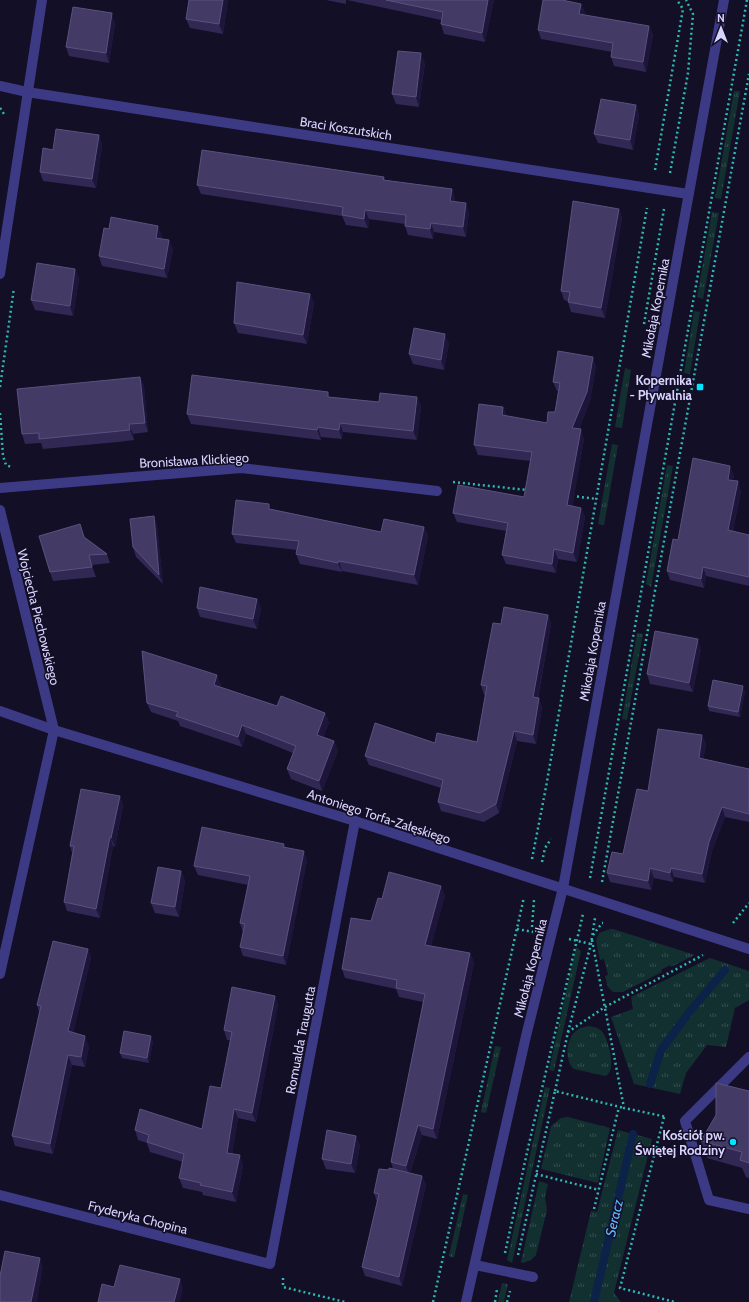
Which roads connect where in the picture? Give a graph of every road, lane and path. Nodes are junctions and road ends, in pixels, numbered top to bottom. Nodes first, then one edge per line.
1 (42, 0) edge
2 (677, 0) edge
3 (686, 0) edge
4 (724, 0) edge
5 (749, 74) edge
6 (0, 86) edge
7 (27, 92) junction
8 (650, 188) junction
9 (667, 192) junction
10 (688, 194) junction
11 (0, 274) edge
12 (15, 283) dead end
13 (643, 325) dead end
14 (0, 386) edge
15 (0, 413) edge
16 (17, 470) dead end
17 (448, 482) dead end
18 (0, 488) edge
19 (437, 491) dead end
20 (535, 491) edge
21 (566, 495) edge
22 (597, 499) junction
23 (0, 510) edge
24 (0, 711) edge
25 (54, 730) junction
26 (355, 821) junction
27 (553, 836) dead end
28 (524, 859) dead end
29 (532, 860) junction
30 (533, 879) junction
31 (563, 888) junction
32 (520, 895) dead end
33 (524, 896) junction
34 (599, 900) junction
35 (749, 903) edge
36 (731, 924) dead end
37 (609, 925) dead end
38 (592, 937) junction
39 (530, 940) dead end
40 (749, 949) edge
41 (699, 950) dead end
42 (0, 974) edge
43 (605, 1007) junction
44 (568, 1032) junction
45 (749, 1057) edge
46 (556, 1091) junction
47 (619, 1107) junction
48 (624, 1108) junction
49 (664, 1117) junction
50 (685, 1121) junction
51 (536, 1174) junction
52 (599, 1190) junction
53 (0, 1195) edge
54 (594, 1209) dead end
55 (749, 1209) edge
56 (270, 1264) joint
57 (475, 1265) junction
58 (514, 1272) junction
59 (284, 1273) dead end
60 (533, 1276) dead end
61 (345, 1302) edge
62 (433, 1302) edge
63 (466, 1302) edge
64 (507, 1302) edge
65 (675, 1302) edge

1 - 7 street
2 - 8 path
3 - 9 path
4 - 10 street, Mikołaja Kopernika
5 - 34 path
6 - 7 street, Braci Koszutskich
7 - 8 street, Braci Koszutskich
7 - 11 street
8 - 9 street, Braci Koszutskich
8 - 22 path
9 - 10 street, Braci Koszutskich
9 - 13 path
10 - 31 street, Mikołaja Kopernika
12 - 14 path
15 - 16 path
17 - 20 path
18 - 19 street, Bronisława Klickiego
21 - 22 path
22 - 29 path
23 - 25 street, Wojciecha Piechowskiego
24 - 25 street, Antoniego Torfa-Załęskiego
25 - 26 street, Antoniego Torfa-Załęskiego
25 - 42 street
26 - 30 street, Antoniego Torfa-Załęskiego
26 - 56 street, Romualda Traugutta
27 - 30 path
28 - 29 path
29 - 30 path
30 - 31 street, Antoniego Torfa-Załęskiego
30 - 33 path
30 - 39 path
31 - 34 street, Antoniego Torfa-Załęskiego
31 - 57 street, Mikołaja Kopernika
32 - 33 path
33 - 62 path
34 - 38 path
34 - 40 street, Antoniego Torfa-Załęskiego
35 - 36 path
37 - 38 path
38 - 43 path
38 - 44 path
41 - 43 path
43 - 44 path
43 - 48 path
44 - 46 path
45 - 50 street
46 - 47 path
46 - 51 path
47 - 48 path
47 - 52 path
48 - 49 path
49 - 50 path
49 - 65 path
50 - 55 street
51 - 52 path
51 - 58 path
52 - 54 path
53 - 56 street, Fryderyka Chopina
57 - 58 street
57 - 63 street, Mikołaja Kopernika
58 - 60 street
58 - 64 path
59 - 61 path

